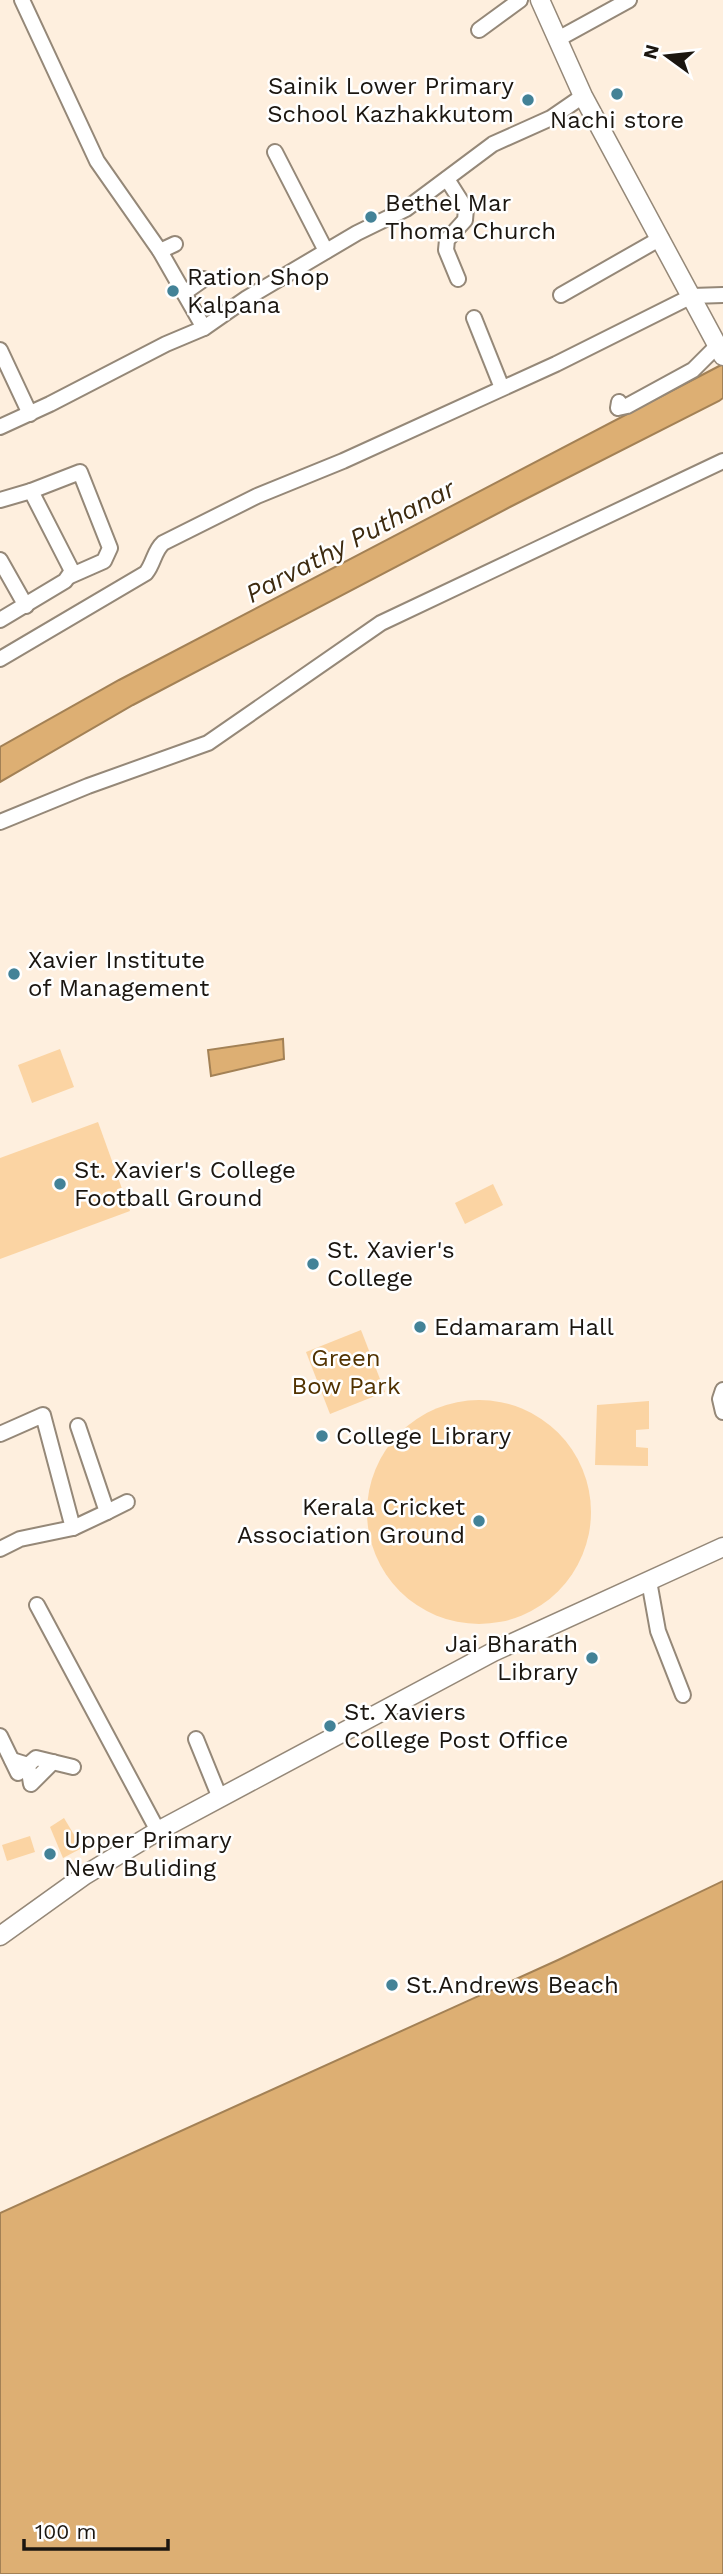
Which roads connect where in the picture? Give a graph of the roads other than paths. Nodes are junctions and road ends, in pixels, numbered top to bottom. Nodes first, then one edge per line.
1 (22, 0) edge
2 (520, 0) edge
3 (540, 0) edge
4 (629, 0) edge
5 (480, 30) dead end
6 (558, 39) junction
7 (583, 96) junction
8 (275, 152) dead end
9 (447, 179) junction
10 (661, 237) junction
11 (175, 244) dead end
12 (160, 251) junction
13 (326, 251) junction
14 (204, 279) dead end
15 (458, 279) dead end
16 (184, 293) junction
17 (561, 295) dead end
18 (723, 295) edge
19 (692, 296) junction
20 (474, 318) dead end
21 (204, 328) junction
22 (0, 350) edge
23 (720, 351) edge
24 (502, 388) junction
25 (619, 402) dead end
26 (30, 414) junction
27 (0, 427) edge
28 (723, 461) edge
29 (31, 491) junction
30 (0, 500) edge
31 (0, 560) edge
32 (70, 576) junction
33 (26, 606) junction
34 (0, 621) edge
35 (0, 659) edge
36 (0, 822) edge
37 (723, 1390) edge
38 (723, 1412) edge
39 (78, 1426) dead end
40 (0, 1434) edge
41 (127, 1502) dead end
42 (107, 1512) junction
43 (73, 1528) junction
44 (723, 1547) edge
45 (0, 1549) edge
46 (649, 1581) junction
47 (37, 1605) dead end
48 (683, 1695) dead end
49 (0, 1736) edge
50 (195, 1739) dead end
51 (73, 1767) dead end
52 (220, 1798) junction
53 (158, 1831) junction
54 (0, 1936) edge

1 - 12 street
2 - 5 street
3 - 6 main road
4 - 6 street
6 - 7 main road
7 - 9 street
7 - 10 main road
8 - 13 street
9 - 13 street
9 - 15 street
10 - 17 street
10 - 19 main road
11 - 12 street
12 - 16 street
13 - 21 street
14 - 16 street
16 - 21 street
18 - 19 street
19 - 23 main road
19 - 24 street
20 - 24 street
21 - 26 street
22 - 26 street
23 - 25 street
24 - 35 street
26 - 27 street
28 - 36 street
29 - 30 street
29 - 32 street
29 - 32 street
31 - 33 street
32 - 33 street
33 - 34 street
37 - 38 street
39 - 42 street
40 - 43 street
41 - 42 street
42 - 43 street
43 - 45 street
44 - 46 main road
46 - 48 street
46 - 52 main road
47 - 53 street
49 - 51 street
50 - 52 street
52 - 53 main road
53 - 54 main road

